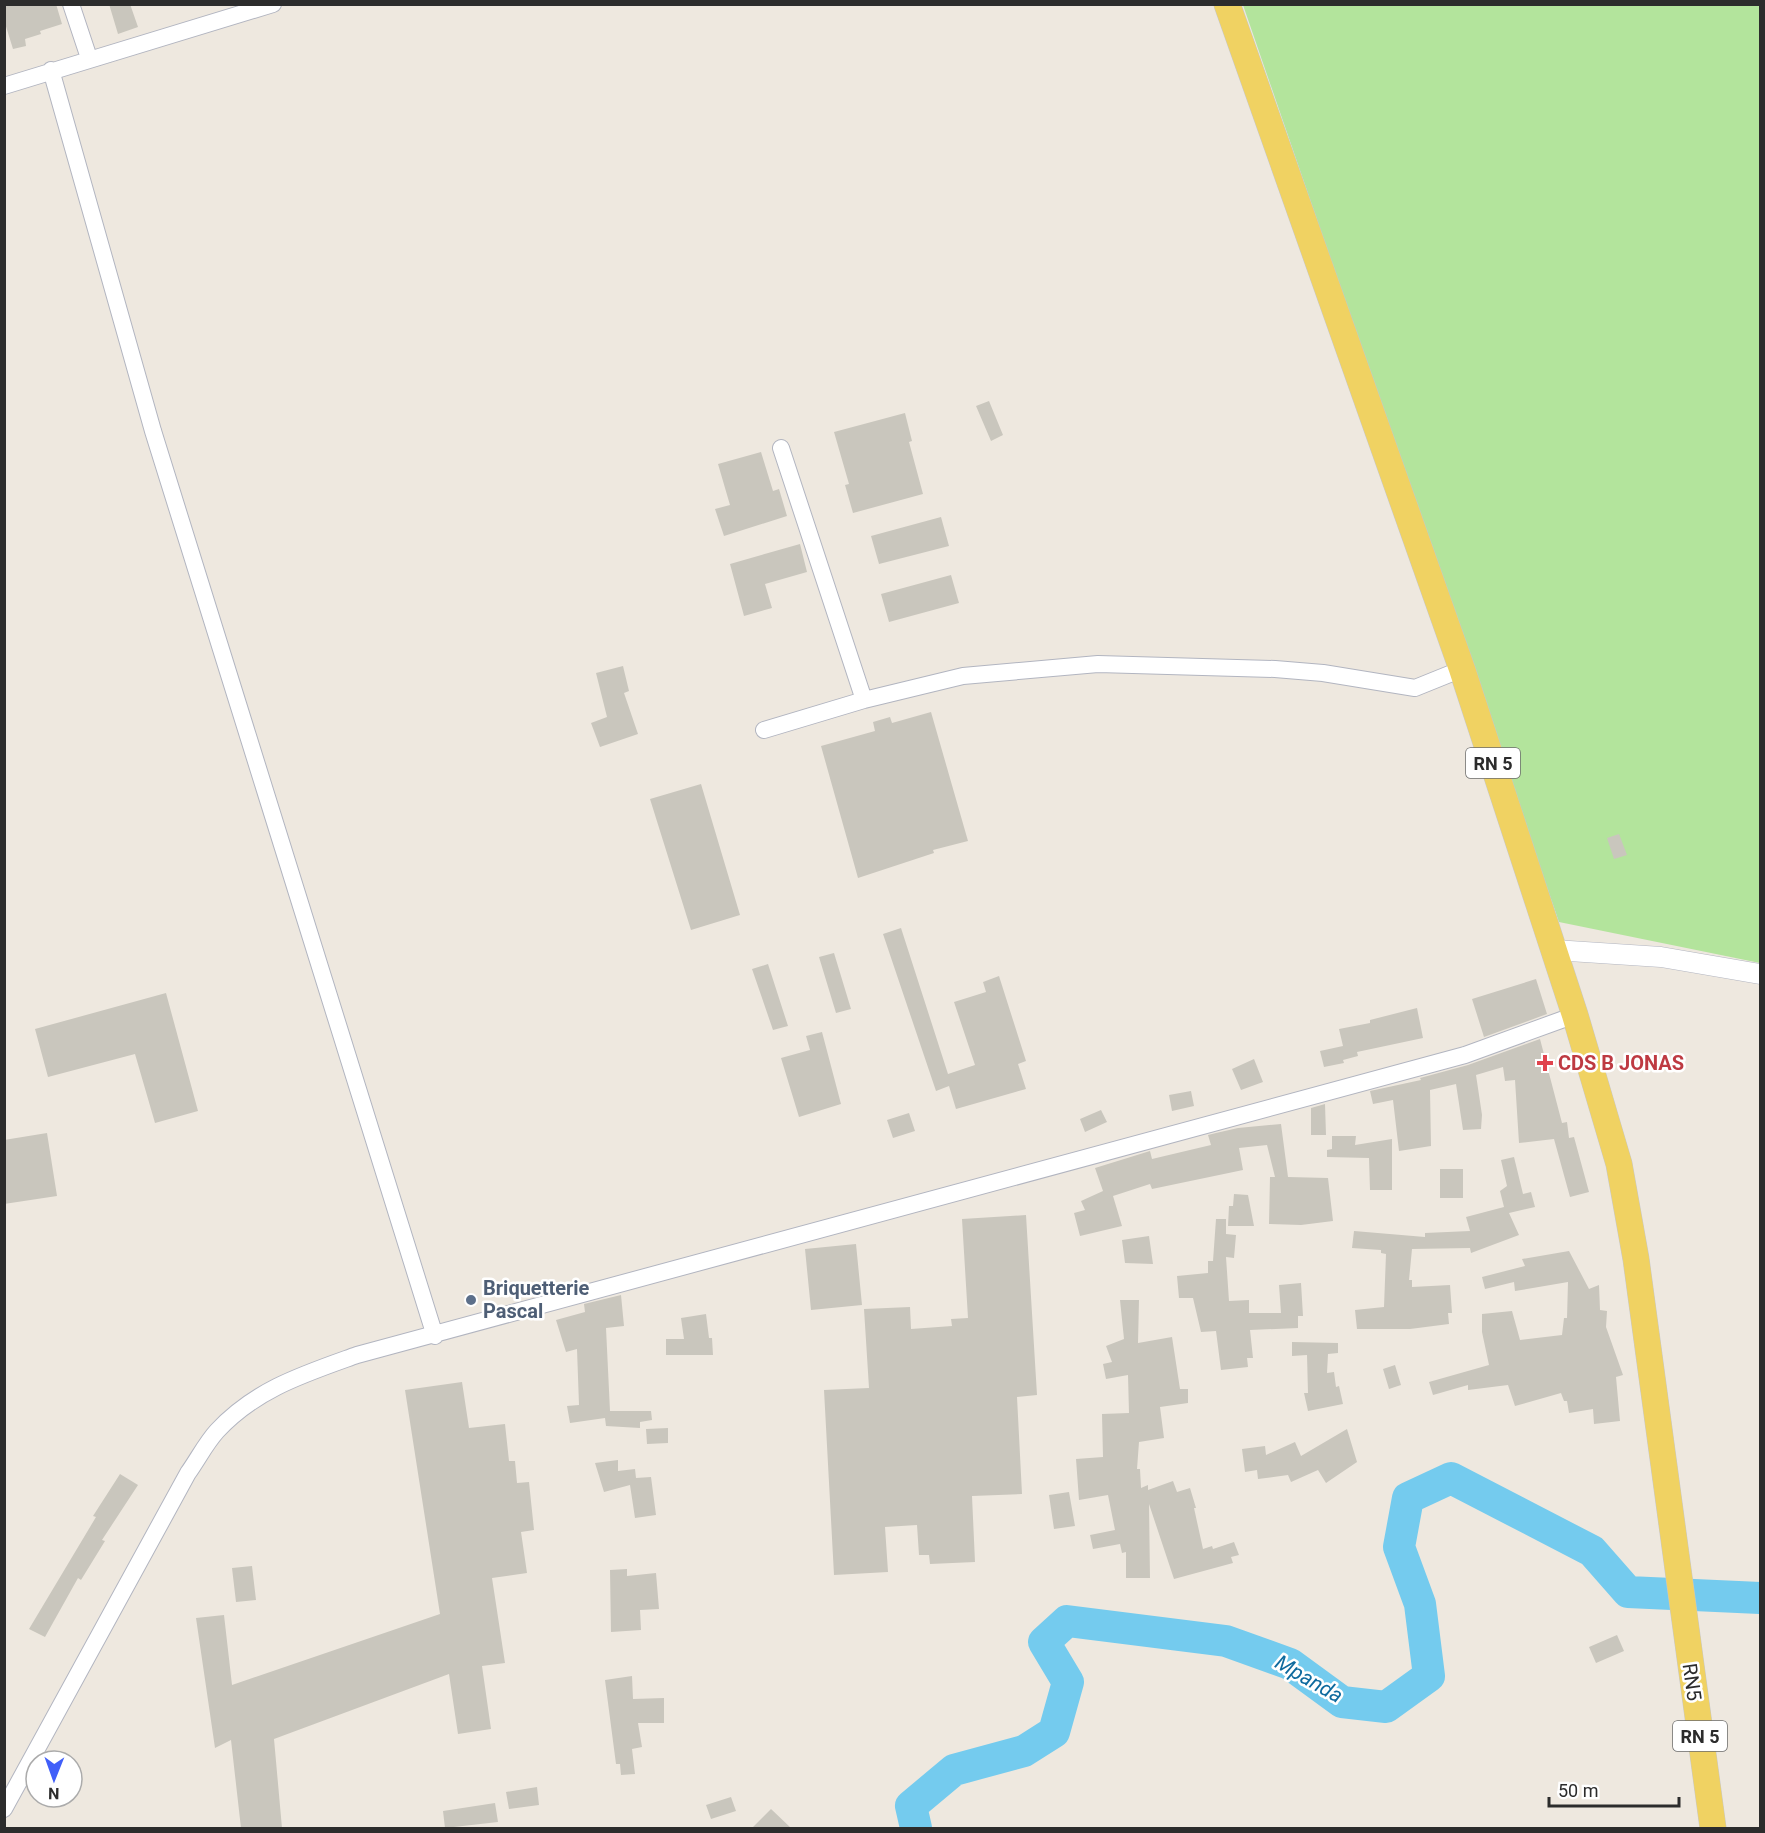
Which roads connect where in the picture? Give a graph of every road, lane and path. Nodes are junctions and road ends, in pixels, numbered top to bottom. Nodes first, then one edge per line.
1 (71, 4) edge
2 (273, 4) edge
3 (1227, 4) edge
4 (89, 58) junction
5 (51, 70) junction
6 (4, 86) edge
7 (781, 448) dead end
8 (1462, 669) junction
9 (864, 700) junction
10 (764, 730) dead end
11 (1554, 950) junction
12 (1761, 974) edge
13 (1575, 1015) junction
14 (435, 1336) junction
15 (4, 1809) edge
16 (1713, 1828) edge

1 - 4 street
2 - 4 street
3 - 8 main road, RN 5
4 - 5 street
5 - 6 street
5 - 14 street
7 - 9 street
8 - 9 street
8 - 11 main road, RN 5
9 - 10 street
11 - 12 street
11 - 13 main road, RN 5
13 - 14 street
13 - 16 main road, RN5 / RN 5
14 - 15 street

